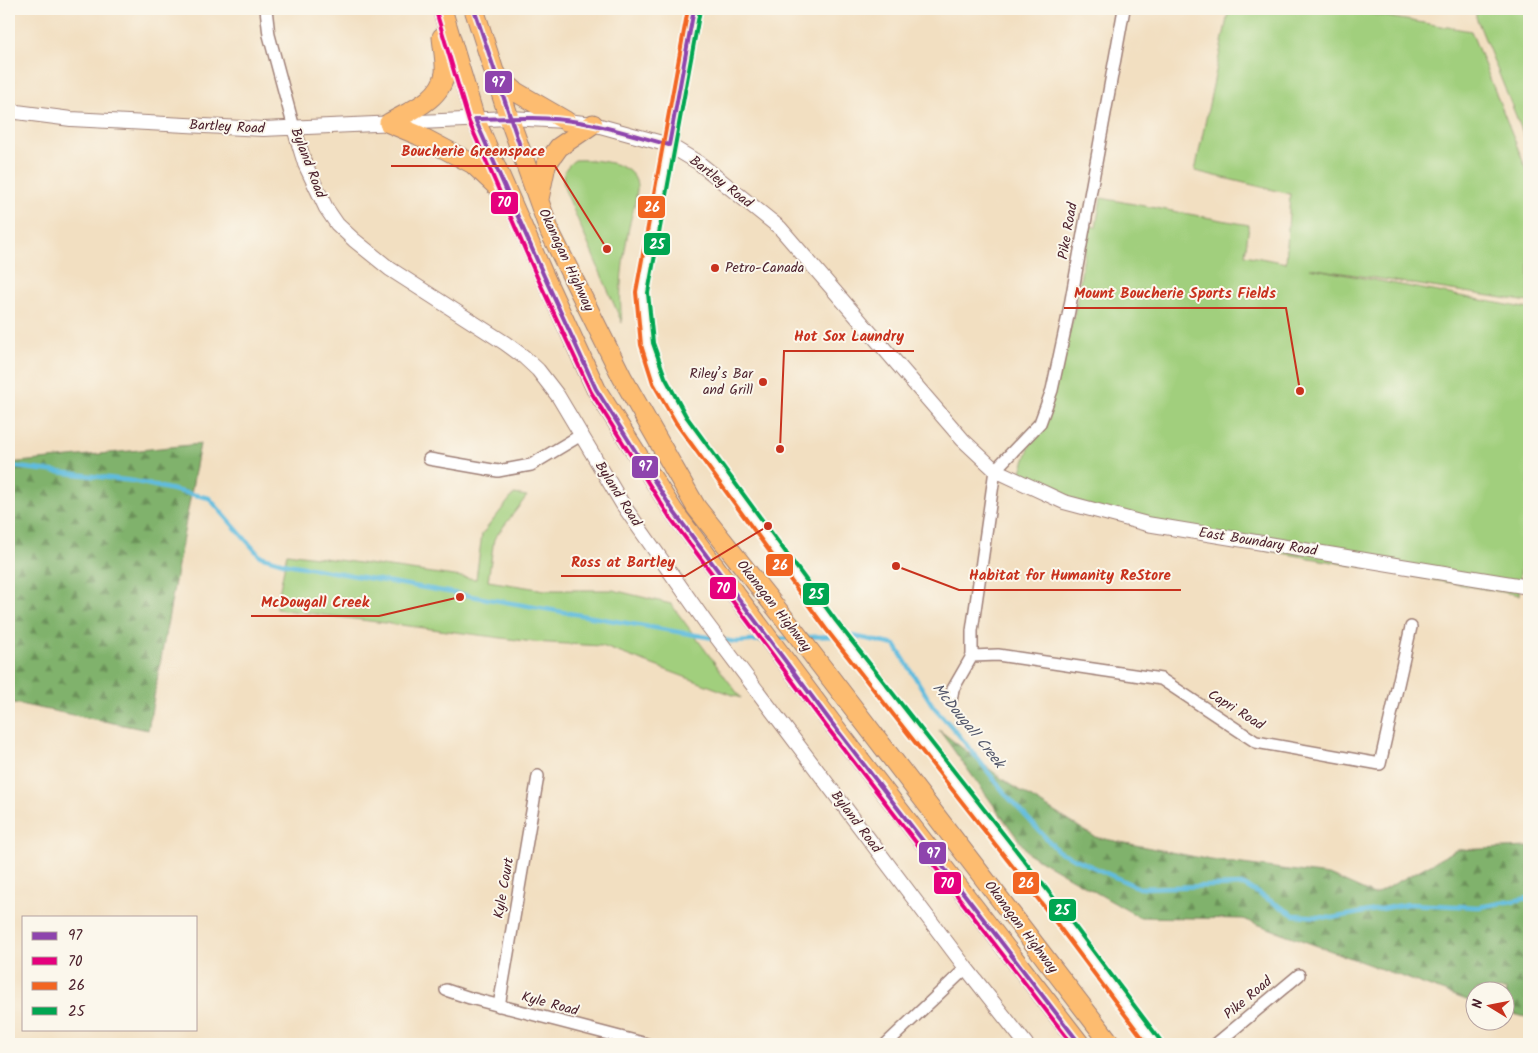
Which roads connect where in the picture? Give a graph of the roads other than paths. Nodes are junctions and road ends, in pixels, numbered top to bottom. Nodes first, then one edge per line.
1 (266, 9) edge
2 (441, 9) edge
3 (474, 9) edge
4 (694, 9) edge
5 (1124, 9) edge
6 (495, 75) junction
7 (9, 111) edge
8 (510, 118) junction
9 (475, 119) junction
10 (566, 121) junction
11 (389, 124) junction
12 (593, 124) junction
13 (294, 128) junction
14 (669, 145) junction
15 (510, 198) junction
16 (539, 200) junction
17 (581, 436) junction
18 (429, 459) dead end
19 (995, 470) junction
20 (1529, 587) edge
21 (1411, 627) dead end
22 (972, 656) junction
23 (950, 701) dead end
24 (538, 776) dead end
25 (966, 968) junction
26 (1299, 975) dead end
27 (446, 990) dead end
28 (499, 1006) junction
29 (647, 1044) edge
30 (886, 1044) edge
31 (1026, 1044) edge
32 (1080, 1044) edge
33 (1110, 1044) edge
34 (1155, 1044) edge
35 (1216, 1044) edge

1 - 13 street, Byland Road
2 - 9 highway, Okanagan Highway
2 - 11 highway
3 - 6 highway, Okanagan Highway
4 - 14 street
5 - 19 street, Pike Road
6 - 8 highway, Okanagan Highway
6 - 10 highway
7 - 13 street, Bartley Road
8 - 9 street, Bartley Road
8 - 10 street, Bartley Road
8 - 16 highway, Okanagan Highway
9 - 11 street, Bartley Road
9 - 15 highway, Okanagan Highway
10 - 12 street, Bartley Road
11 - 13 street, Bartley Road
11 - 15 highway
12 - 14 street, Bartley Road
12 - 16 highway
13 - 17 street, Byland Road
14 - 19 street, Bartley Road
14 - 34 street
15 - 32 highway, Okanagan Highway
16 - 33 highway, Okanagan Highway
17 - 18 street
17 - 25 street, Byland Road
19 - 20 street, East Boundary Road
19 - 22 street
21 - 22 street, Capri Road
22 - 23 street
24 - 28 street, Kyle Court
25 - 30 street
25 - 31 street, Byland Road
26 - 35 street, Pike Road
27 - 28 street, Kyle Road
28 - 29 street, Kyle Road

